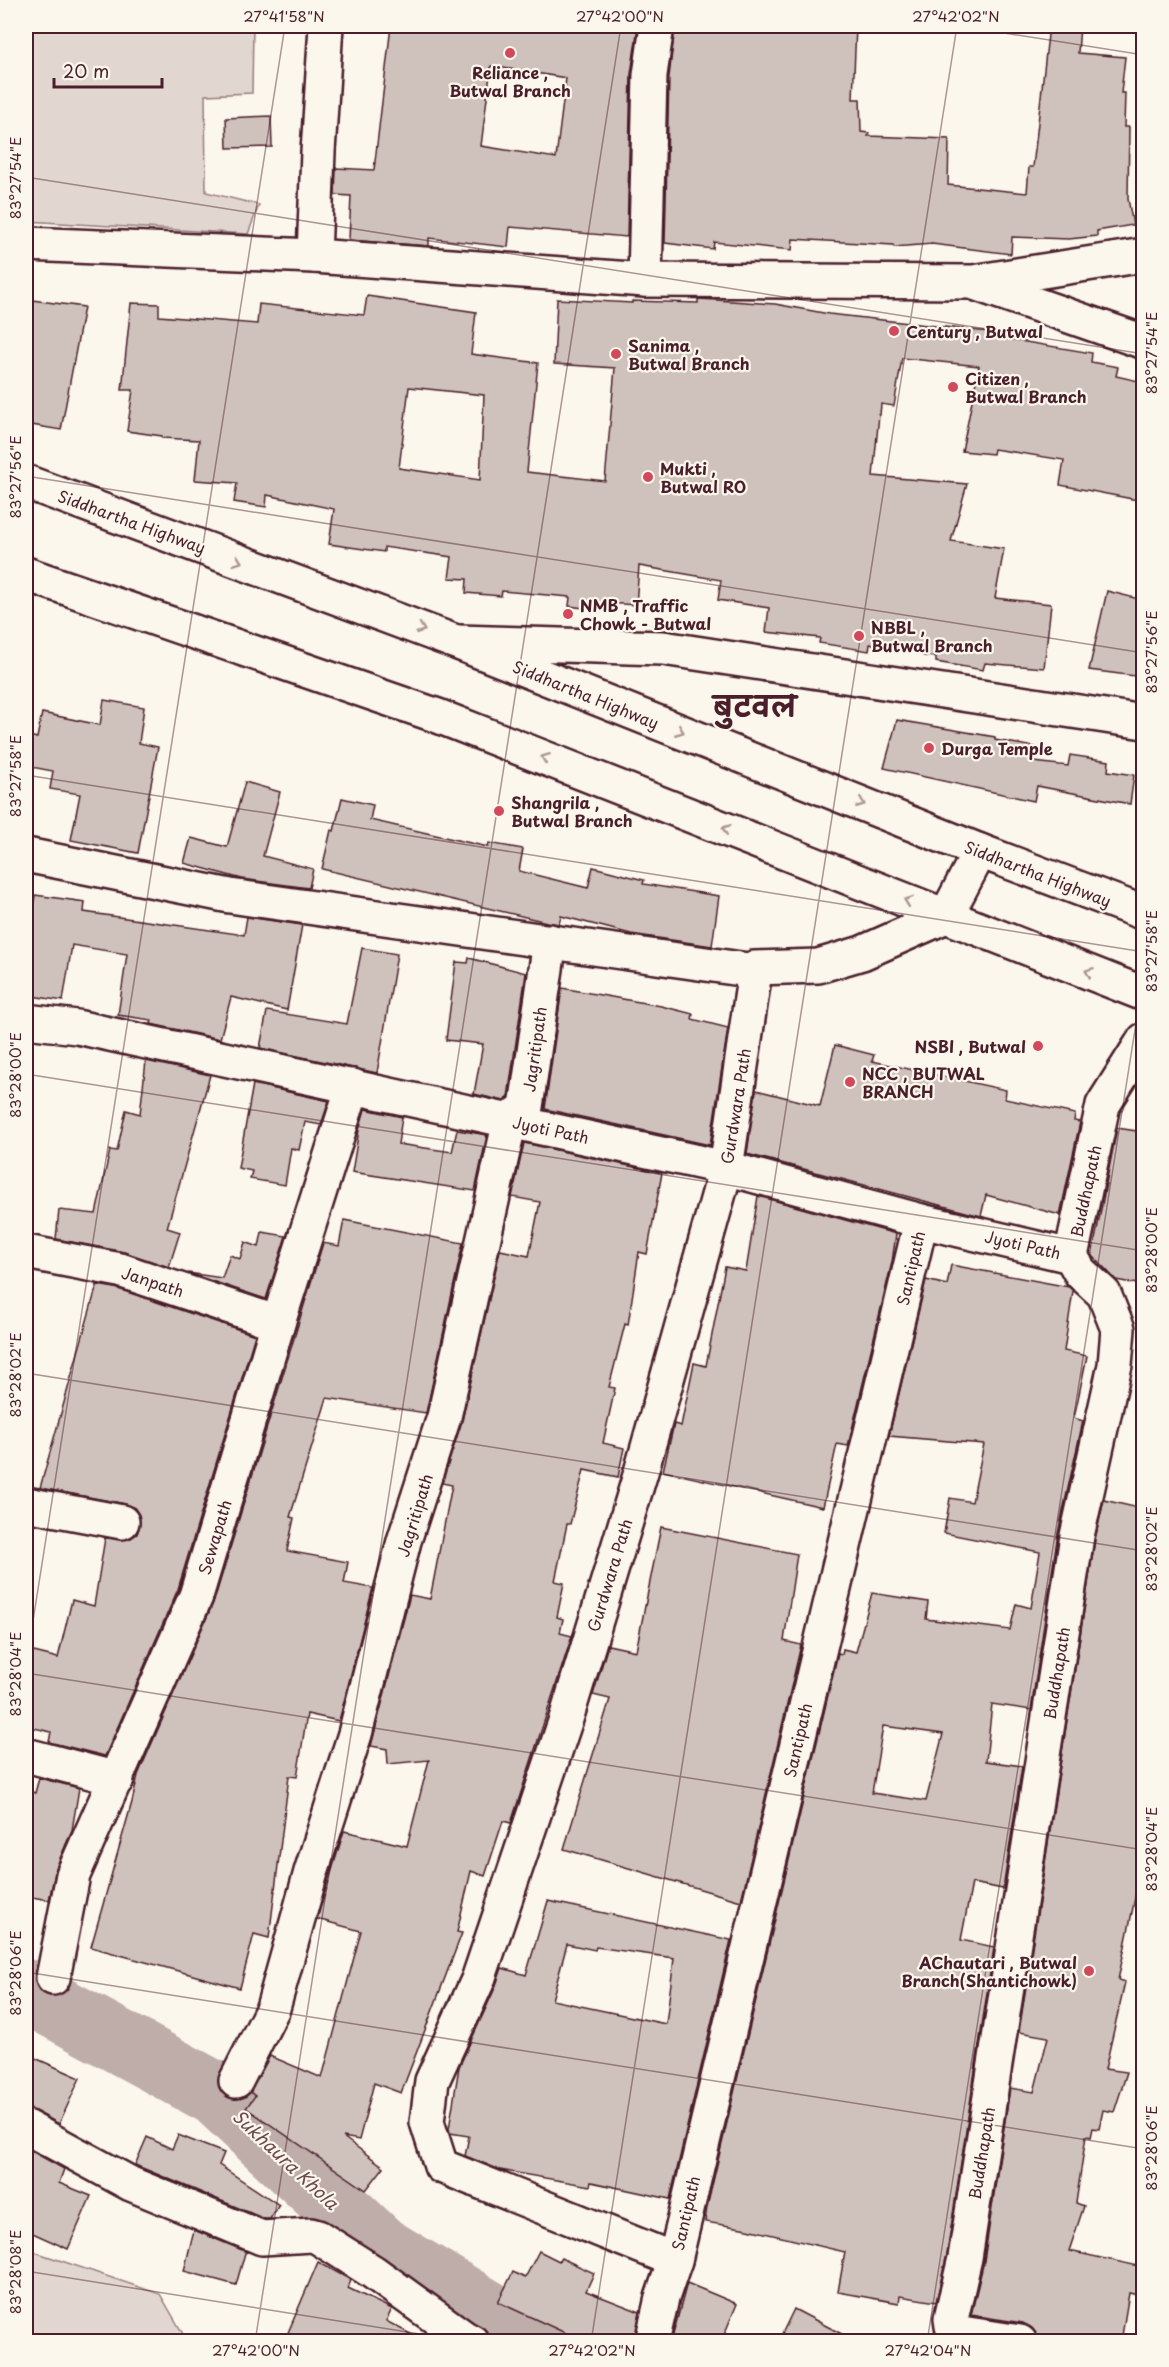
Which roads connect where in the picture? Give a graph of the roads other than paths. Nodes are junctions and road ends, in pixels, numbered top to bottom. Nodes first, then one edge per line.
1 (326, 26) edge
2 (657, 26) edge
3 (26, 244) edge
4 (1143, 255) edge
5 (314, 256) junction
6 (645, 280) junction
7 (973, 282) junction
8 (1143, 342) edge
9 (26, 482) edge
10 (26, 574) edge
11 (456, 642) junction
12 (1143, 722) edge
13 (980, 851) junction
14 (26, 855) edge
15 (1143, 913) edge
16 (946, 916) junction
17 (550, 941) junction
18 (755, 971) junction
19 (1143, 993) edge
20 (26, 1021) edge
21 (1143, 1040) edge
22 (353, 1086) junction
23 (510, 1120) junction
24 (726, 1168) junction
25 (921, 1221) junction
26 (26, 1252) edge
27 (1071, 1256) junction
28 (278, 1323) junction
29 (26, 1504) edge
30 (122, 1522) dead end
31 (26, 1755) edge
32 (117, 1779) junction
33 (53, 1978) dead end
34 (236, 2081) dead end
35 (26, 2127) edge
36 (675, 2260) junction
37 (472, 2342) edge
38 (652, 2342) edge
39 (1020, 2342) edge

1 - 5 main road
2 - 6 main road
3 - 5 main road
4 - 7 main road
5 - 6 main road
6 - 7 main road
7 - 8 main road
9 -> 11 main road, Siddhartha Highway
16 -> 10 main road
11 - 12 main road
11 -> 13 main road, Siddhartha Highway
13 - 15 main road, Siddhartha Highway
13 - 16 main road
14 - 17 main road
16 - 18 main road
19 -> 16 main road
17 - 18 main road
17 - 23 main road, Jagritipath
18 - 24 main road, Gurdwara Path
20 - 22 main road, Jyoti Path
21 - 27 main road, Buddhapath
22 - 23 main road, Jyoti Path
22 - 28 main road, Sewapath
23 - 24 main road, Jyoti Path
23 - 34 main road, Jagritipath
24 - 25 main road, Jyoti Path
24 - 36 main road, Gurdwara Path
25 - 27 main road, Jyoti Path
25 - 36 main road, Santipath
26 - 28 main road, Janpath
27 - 39 main road, Buddhapath
28 - 32 main road, Sewapath
29 - 30 main road
31 - 32 main road
32 - 33 main road, Sewapath
35 - 37 main road
36 - 38 main road, Santipath

